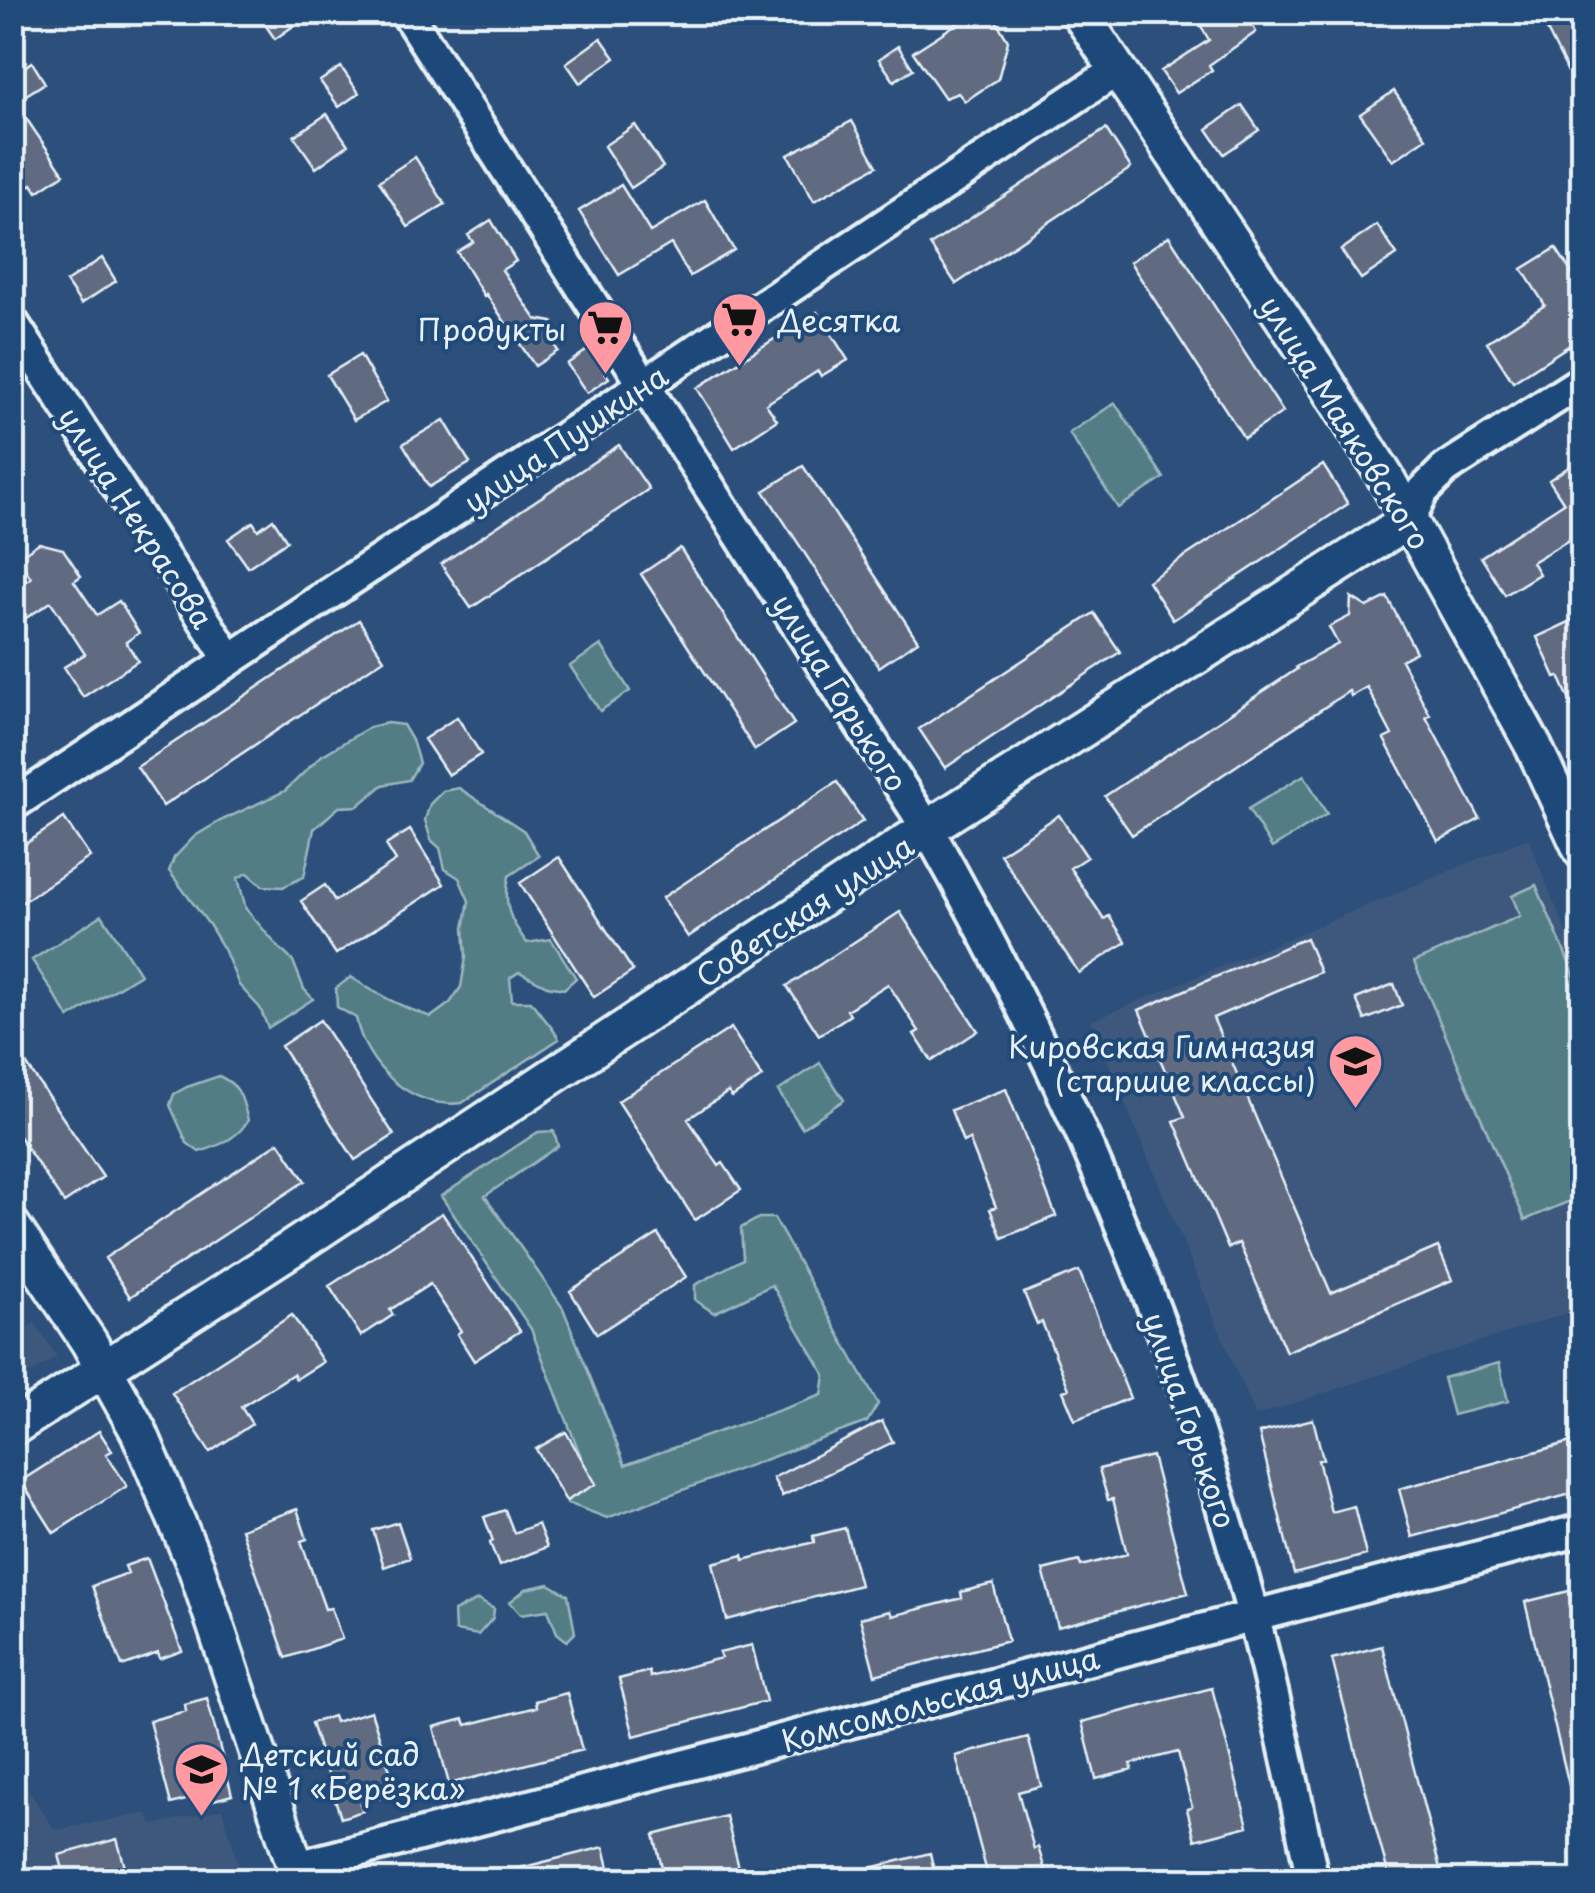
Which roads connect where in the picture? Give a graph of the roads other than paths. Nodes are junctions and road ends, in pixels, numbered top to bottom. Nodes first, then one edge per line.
1 (406, 12) edge
2 (1079, 12) edge
3 (1117, 70) junction
4 (12, 322) edge
5 (1582, 382) edge
6 (645, 384) junction
7 (1409, 520) junction
8 (230, 660) junction
9 (12, 805) edge
10 (928, 828) junction
11 (1582, 851) edge
12 (12, 1226) edge
13 (104, 1368) junction
14 (12, 1428) edge
15 (1582, 1530) edge
16 (1254, 1616) junction
17 (298, 1874) edge
18 (1314, 1880) edge

1 - 6 street, улица Горького
2 - 3 street, улица Маяковского
3 - 6 street, улица Пушкина
3 - 7 street, улица Маяковского
4 - 8 street, улица Некрасова
5 - 7 street, Советская улица
6 - 8 street, улица Пушкина
6 - 10 street, улица Горького
7 - 10 street, Советская улица
7 - 11 street, улица Маяковского
8 - 9 street, улица Пушкина
10 - 13 street, Советская улица
10 - 16 street, улица Горького
12 - 13 street
13 - 14 street, Советская улица
13 - 17 street
15 - 16 street, Комсомольская улица
16 - 17 street, Комсомольская улица
16 - 18 street, улица Горького

